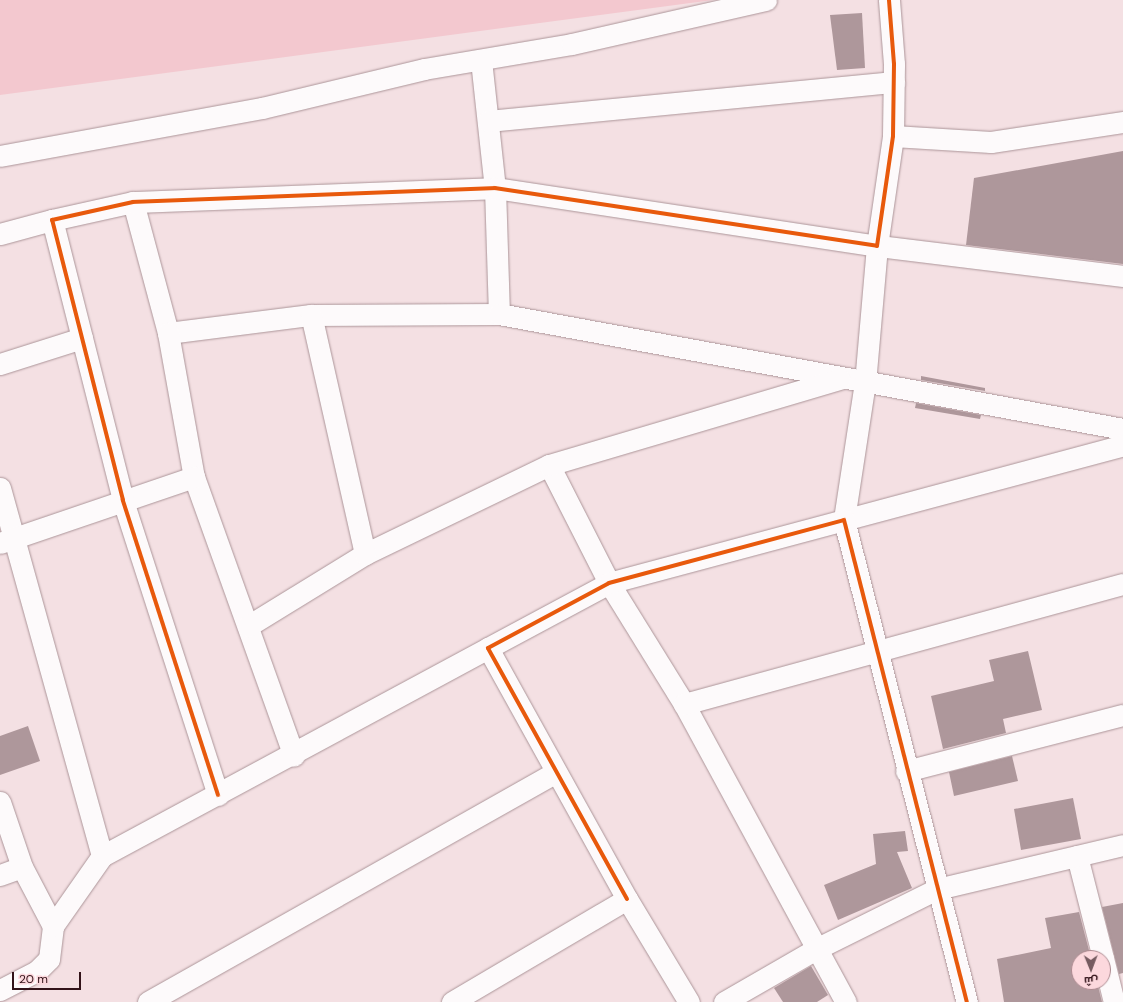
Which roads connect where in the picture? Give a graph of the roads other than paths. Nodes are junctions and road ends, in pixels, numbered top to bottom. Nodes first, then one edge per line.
1 (766, 0) edge
2 (889, 0) edge
3 (481, 60) junction
4 (894, 82) junction
5 (488, 121) junction
6 (1123, 122) edge
7 (893, 136) junction
8 (0, 156) edge
9 (495, 188) junction
10 (133, 202) junction
11 (52, 220) junction
12 (0, 234) edge
13 (877, 246) junction
14 (1123, 276) edge
15 (499, 314) junction
16 (311, 316) junction
17 (168, 332) junction
18 (82, 338) junction
19 (0, 364) edge
20 (842, 379) junction
21 (865, 382) junction
22 (1123, 429) edge
23 (1123, 445) edge
24 (549, 464) junction
25 (194, 477) junction
26 (0, 488) edge
27 (123, 500) junction
28 (844, 520) junction
29 (8, 541) edge
30 (365, 554) junction
31 (609, 583) junction
32 (1123, 584) edge
33 (248, 626) junction
34 (488, 648) junction
35 (880, 650) junction
36 (684, 704) junction
37 (1123, 715) edge
38 (294, 756) junction
39 (906, 771) junction
40 (555, 773) junction
41 (218, 795) junction
42 (0, 802) edge
43 (1123, 846) edge
44 (102, 856) junction
45 (1077, 856) junction
46 (22, 867) junction
47 (0, 875) edge
48 (937, 889) junction
49 (627, 899) junction
50 (53, 926) junction
51 (818, 948) junction
52 (1101, 950) edge
53 (0, 990) edge
54 (1111, 990) edge
55 (148, 1002) edge
56 (452, 1002) edge
57 (689, 1002) edge
58 (724, 1002) edge
59 (846, 1002) edge
60 (967, 1002) edge
61 (1114, 1002) edge

1 - 3 street
2 - 4 street
3 - 5 street
3 - 8 street
4 - 5 street
4 - 7 street
5 - 9 street
6 - 7 street
7 - 13 street
9 - 10 street
9 - 13 street
9 - 15 street
10 - 11 street
10 - 17 street
11 - 12 street
11 - 18 street
13 - 14 street
13 - 21 street
15 - 16 street
15 - 20 street
16 - 17 street
16 - 30 street
17 - 25 street
18 - 19 street
18 - 27 street
20 - 21 street
20 - 24 street
21 - 22 street
21 - 28 street
23 - 28 street
24 - 30 street
24 - 31 street
25 - 27 street
25 - 33 street
26 - 29 street
27 - 29 street
27 - 41 street
28 - 31 street
28 - 35 street
29 - 44 street
30 - 33 street
31 - 34 street
31 - 36 street
32 - 35 street
33 - 38 street
34 - 38 street
34 - 40 street
35 - 36 street
35 - 39 street
36 - 51 street
37 - 39 street
38 - 41 street
39 - 48 street
40 - 49 street
40 - 55 street
41 - 44 street
42 - 46 street
43 - 45 street
44 - 50 street
45 - 48 street
45 - 52 street
46 - 47 street
46 - 50 street
48 - 51 street
48 - 60 street
49 - 56 street
49 - 57 street
50 - 53 street
51 - 58 street
51 - 59 street
54 - 61 street

